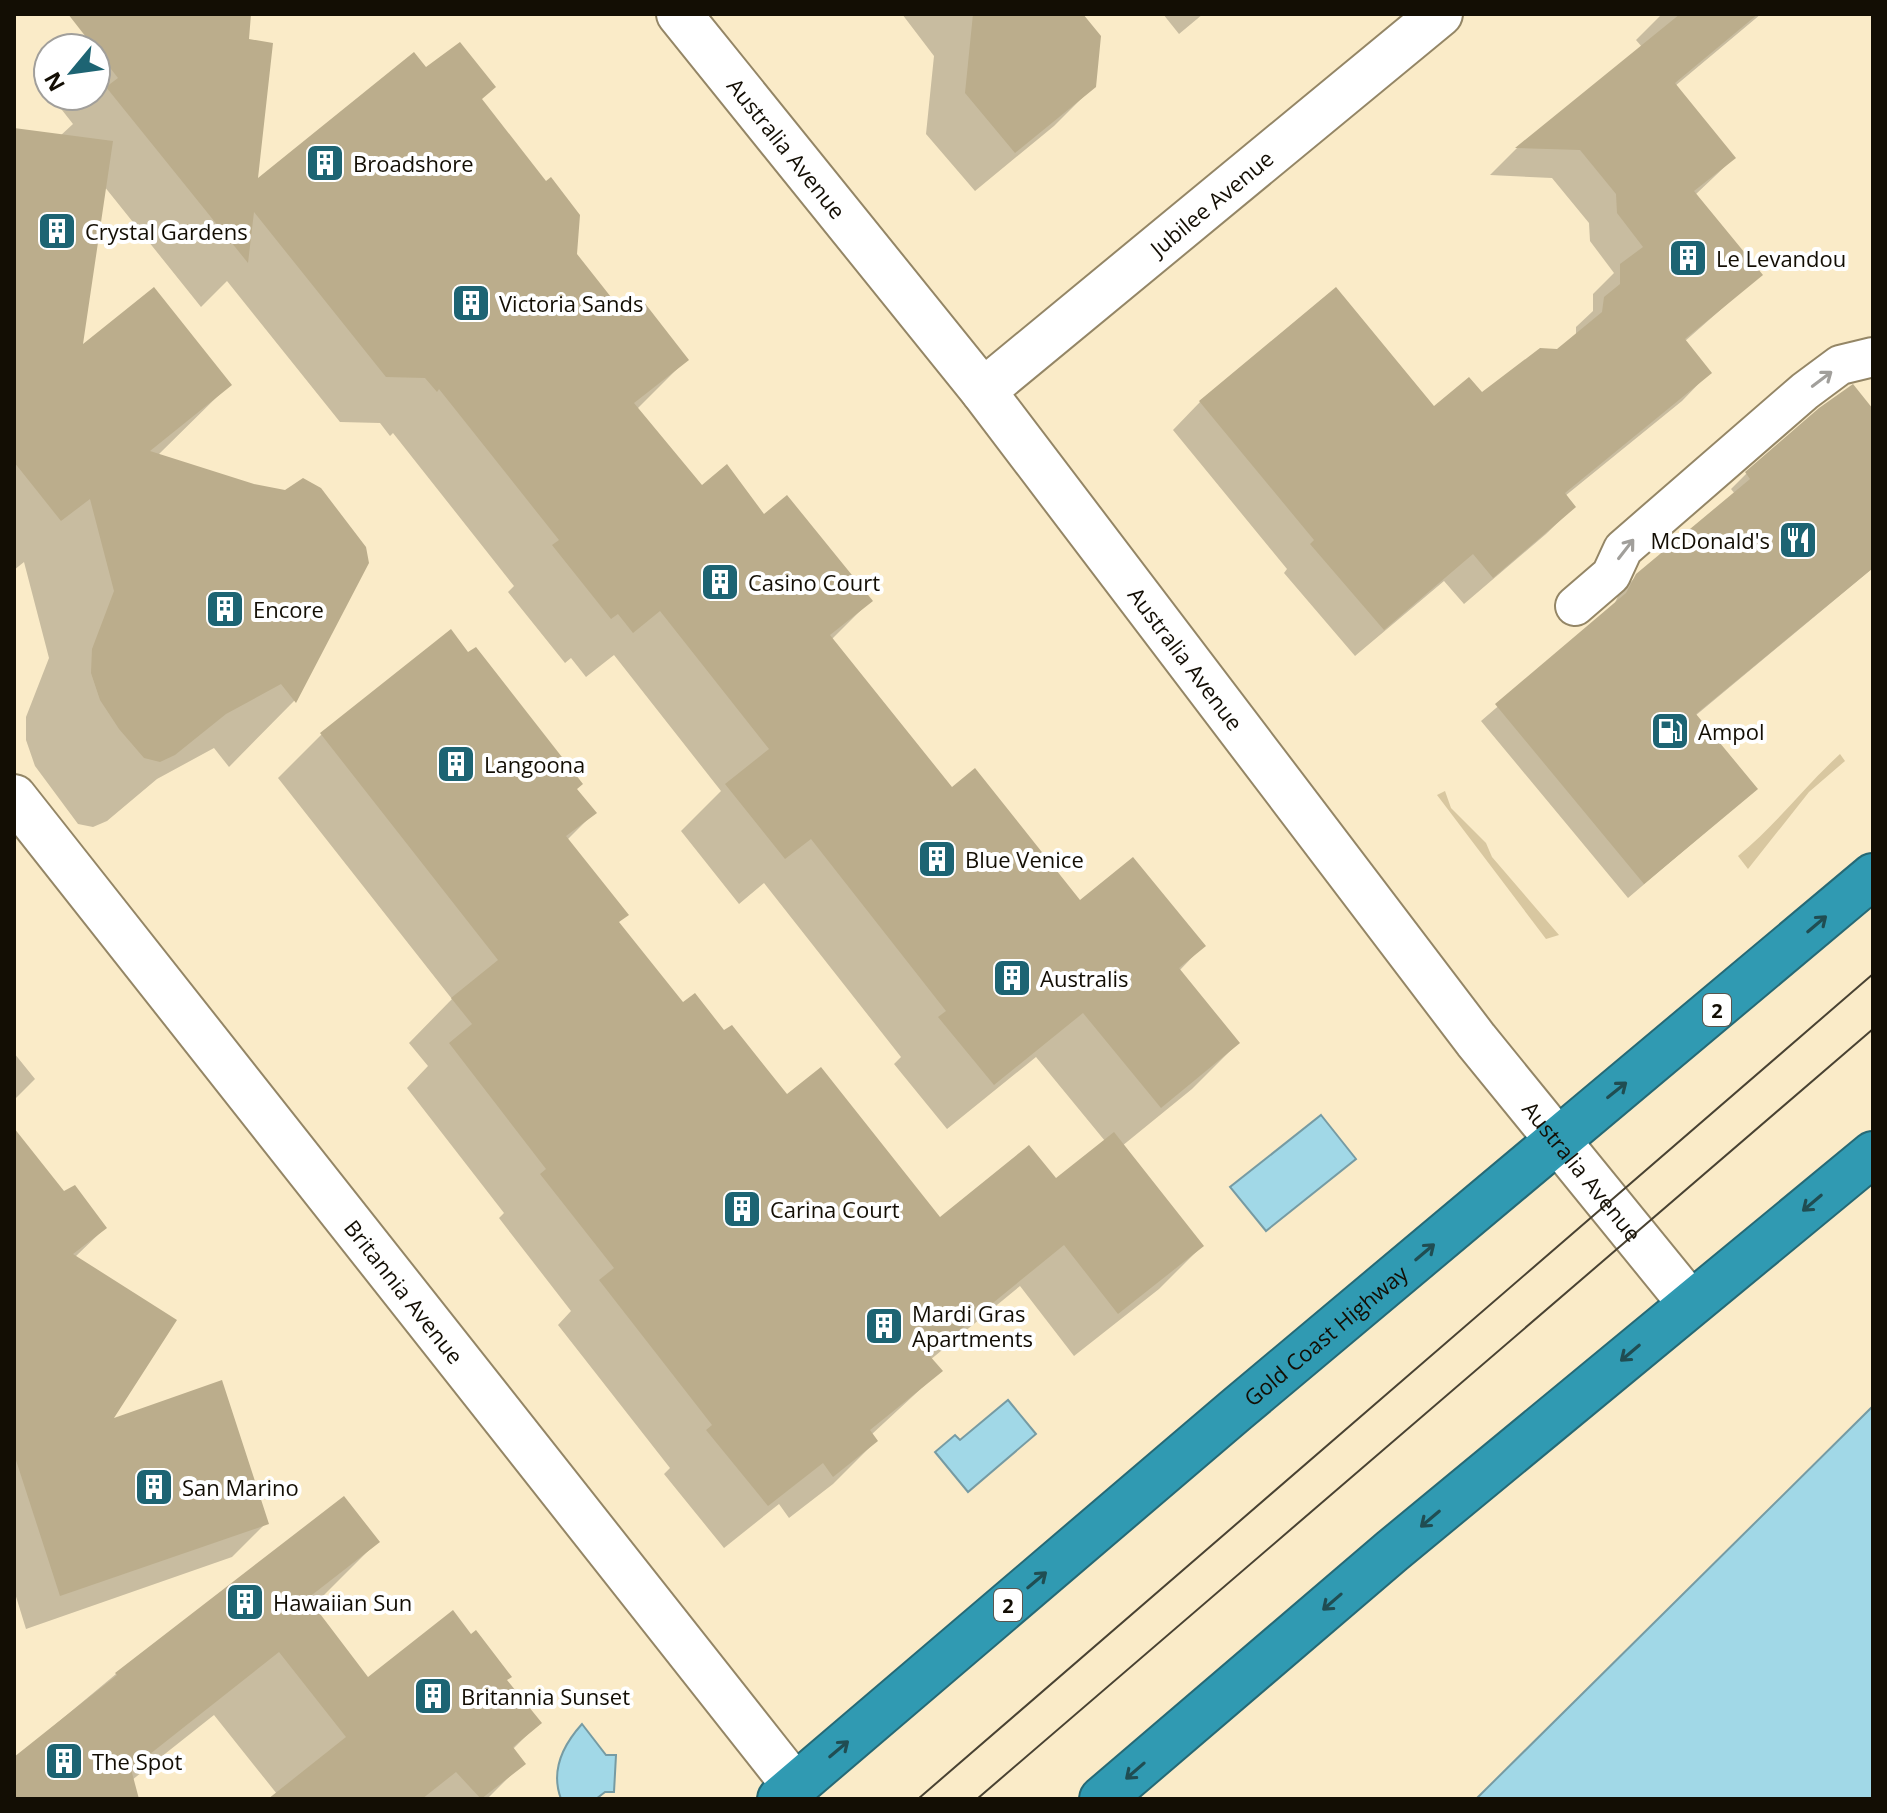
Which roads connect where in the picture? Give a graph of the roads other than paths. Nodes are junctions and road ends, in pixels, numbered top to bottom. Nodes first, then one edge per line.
1 (679, 14) edge
2 (1440, 14) edge
3 (1873, 357) edge
4 (983, 391) junction
5 (1575, 606) dead end
6 (14, 797) edge
7 (1873, 876) edge
8 (1557, 1140) junction
9 (1873, 1154) edge
10 (1690, 1303) junction
11 (787, 1792) edge
12 (1102, 1799) edge

1 - 4 street, Australia Avenue
2 - 4 street, Jubilee Avenue
5 -> 3 lane
4 - 8 street, Australia Avenue
6 - 11 street, Britannia Avenue
8 -> 7 highway, Gold Coast Highway / 2
8 - 10 street, Australia Avenue
11 -> 8 highway, Gold Coast Highway / 2
9 -> 10 highway
10 -> 12 highway

